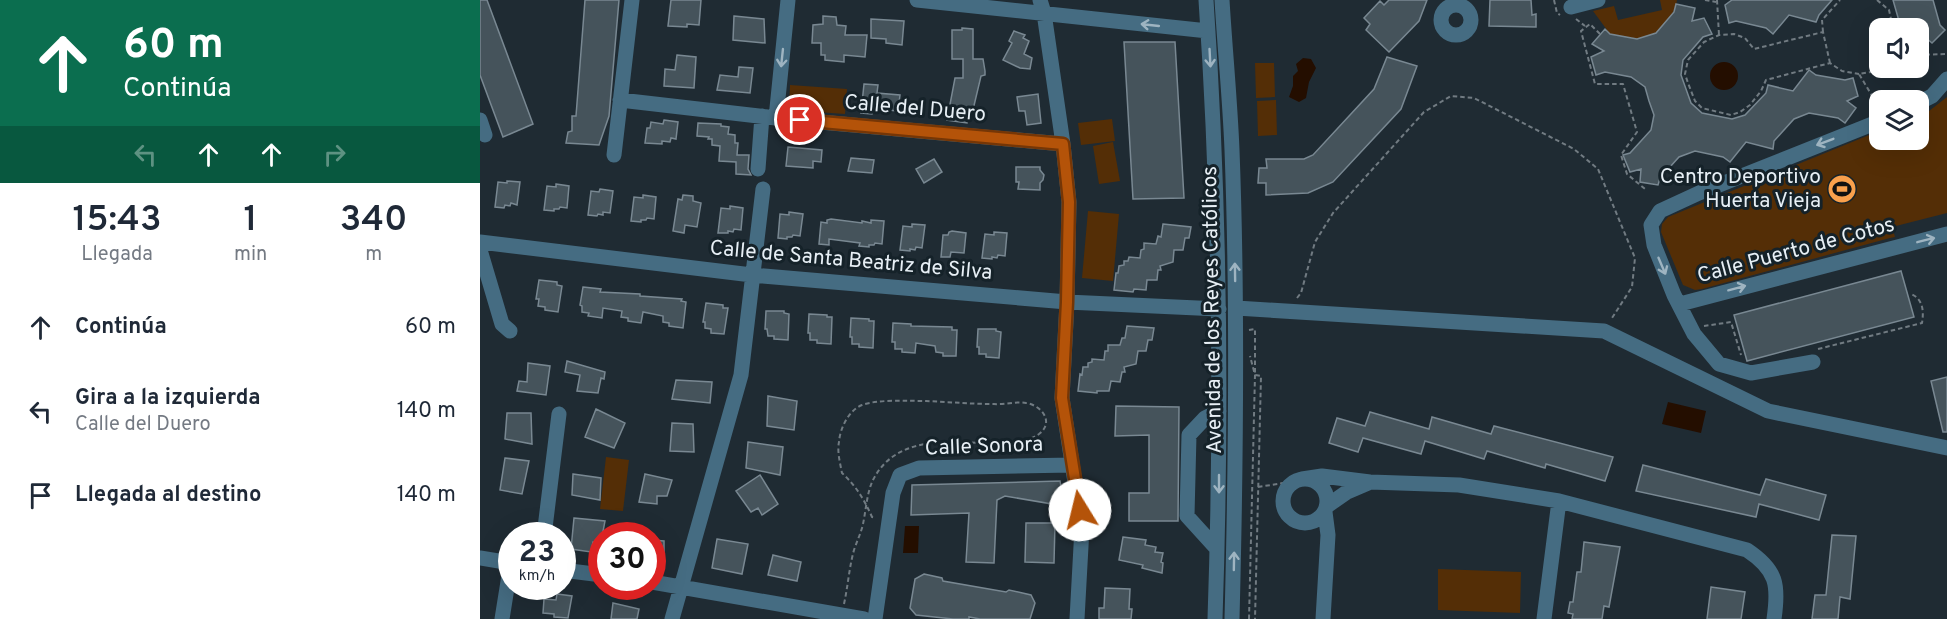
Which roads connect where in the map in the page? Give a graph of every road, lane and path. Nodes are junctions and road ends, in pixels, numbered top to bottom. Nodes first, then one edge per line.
1 (632, 0) edge
2 (788, 0) edge
3 (917, 0) edge
4 (1206, 0) edge
5 (1222, 0) edge
6 (1598, 0) edge
7 (1705, 0) edge
8 (1840, 0) edge
9 (1877, 0) edge
10 (1716, 1) edge
11 (1042, 7) edge
12 (1571, 7) dead end
13 (1891, 18) edge
14 (1208, 31) junction
15 (1823, 32) junction
16 (1600, 34) dead end
17 (1719, 35) junction
18 (1946, 54) edge
19 (1929, 55) edge
20 (1830, 63) junction
21 (1869, 72) edge
22 (1859, 74) junction
23 (1947, 79) edge
24 (1869, 91) edge
25 (1929, 98) edge
26 (620, 100) junction
27 (769, 117) junction
28 (480, 120) edge
29 (1869, 125) edge
30 (486, 135) dead end
31 (1063, 144) junction
32 (614, 155) dead end
33 (758, 169) dead end
34 (763, 189) dead end
35 (1645, 189) dead end
36 (1947, 234) edge
37 (480, 242) edge
38 (480, 250) edge
39 (752, 275) junction
40 (1911, 294) dead end
41 (1067, 302) junction
42 (1680, 303) junction
43 (1236, 308) junction
44 (1219, 309) junction
45 (1285, 311) junction
46 (1698, 326) dead end
47 (1236, 330) junction
48 (510, 331) dead end
49 (1604, 331) junction
50 (1812, 356) joint
51 (1742, 357) dead end
52 (1255, 375) junction
53 (1219, 411) junction
54 (559, 414) dead end
55 (1947, 448) edge
56 (1072, 465) junction
57 (1299, 480) junction
58 (1370, 482) junction
59 (1258, 487) junction
60 (1559, 501) junction
61 (867, 504) junction
62 (1326, 509) junction
63 (546, 522) edge
64 (1311, 522) junction
65 (1328, 535) junction
66 (1217, 549) junction
67 (480, 558) edge
68 (498, 561) edge
69 (666, 583) edge
70 (681, 585) junction
71 (505, 600) edge
72 (842, 615) junction
73 (502, 619) edge
74 (672, 619) edge
75 (864, 619) edge
76 (875, 619) edge
77 (1077, 619) edge
78 (1215, 619) edge
79 (1232, 619) edge
80 (1249, 619) edge
81 (1255, 619) edge
82 (1323, 619) edge
83 (1544, 619) edge
84 (1774, 619) edge

1 - 26 street
2 -> 27 street
3 - 11 street
4 - 14 street, Avenida de los Reyes Católicos
43 -> 5 street, Avenida de los Reyes Católicos
6 - 12 street
7 - 10 path
8 - 15 path
9 - 13 path
10 - 17 path
14 -> 11 street
11 - 31 street
14 -> 44 street, Avenida de los Reyes Católicos
15 - 17 path
15 - 20 path
16 - 35 path
17 - 20 path
18 - 19 path
20 - 22 path
21 - 22 path
22 - 24 path
23 - 25 street
26 - 27 street, Calle del Duero
26 - 32 street
27 - 31 street, Calle del Duero
27 - 33 street
28 - 30 street
29 -> 42 street
31 - 41 street
34 - 39 street
42 -> 36 street, Calle Puerto de Cotos
37 - 39 street, Calle de Santa Beatriz de Silva
38 - 48 street
39 - 41 street, Calle de Santa Beatriz de Silva
39 - 70 street
40 - 50 path
41 - 44 street, Calle de Santa Beatriz de Silva
41 - 56 street
42 - 50 street, Calle Puerto de Cotos
43 - 45 street
43 - 47 street, Avenida de los Reyes Católicos
44 - 53 street, Avenida de los Reyes Católicos
45 - 49 street
45 - 49 path
46 - 51 path
47 - 52 path
79 -> 47 street, Avenida de los Reyes Católicos
49 - 55 street
52 - 59 path
52 - 80 path
53 -> 66 street, Avenida de los Reyes Católicos
53 - 66 street
54 - 63 street
56 - 76 street, Calle Sonora
56 - 77 street
57 - 58 street
57 - 59 path
57 - 62 street
57 - 64 street
58 - 60 street
58 - 62 street
59 - 81 path
60 - 83 street
60 - 84 street
61 - 61 path
61 - 72 path
62 - 64 street
62 - 65 street
64 - 65 street
65 - 82 street
66 - 78 street, Avenida de los Reyes Católicos
67 - 68 street
69 - 70 street
70 - 72 street
70 - 74 street
71 - 73 street
72 - 75 street

